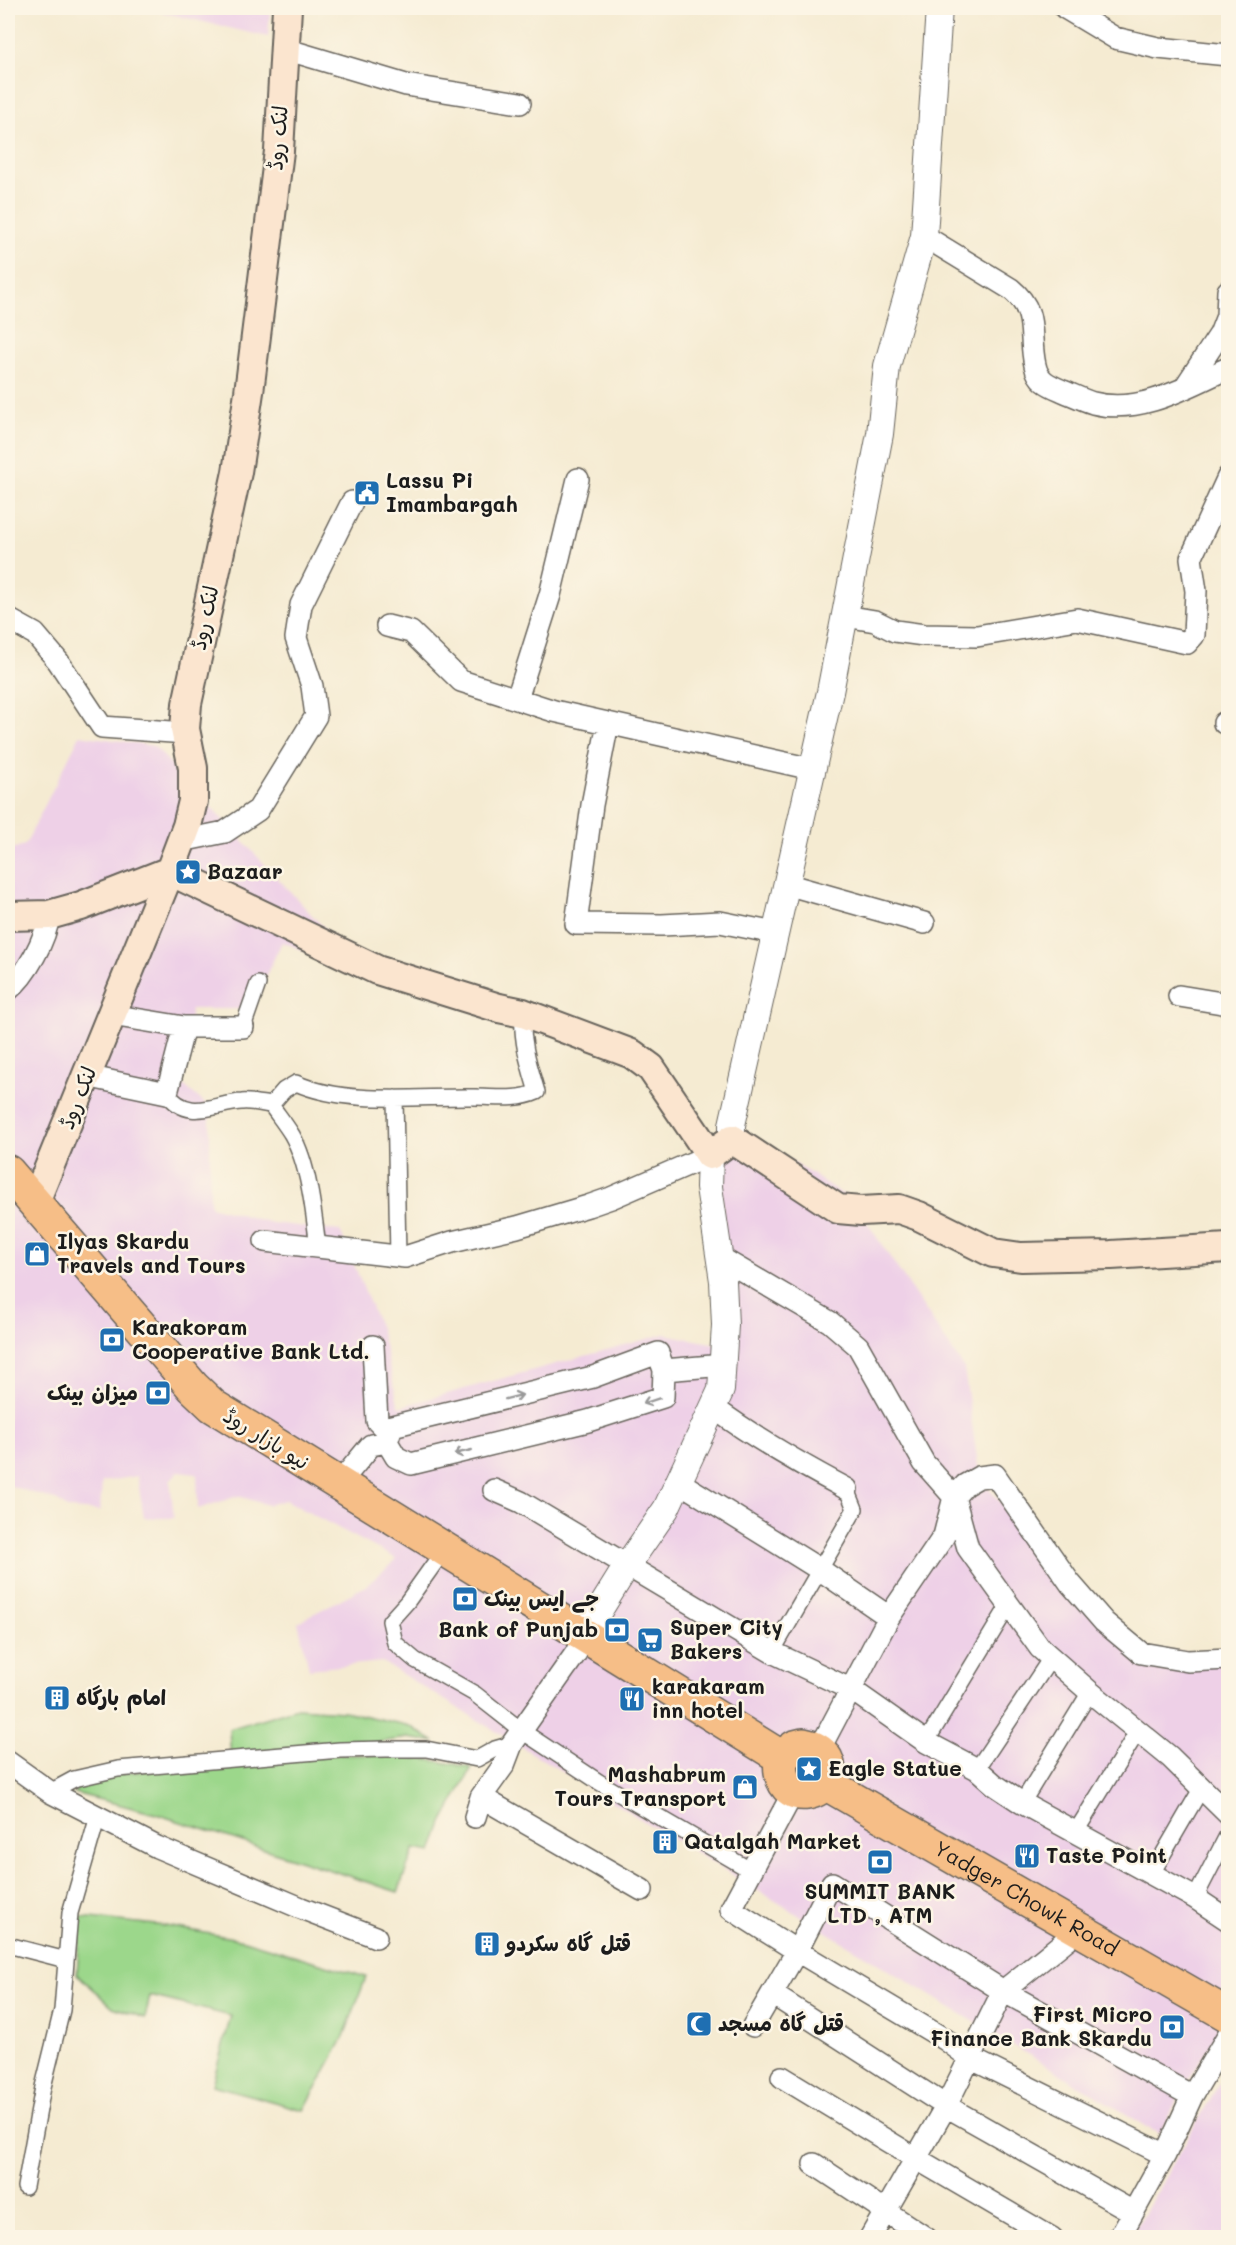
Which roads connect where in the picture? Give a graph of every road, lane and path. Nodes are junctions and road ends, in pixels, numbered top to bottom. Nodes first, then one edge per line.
1 (287, 8) edge
2 (939, 8) edge
3 (1065, 8) edge
4 (285, 50) junction
5 (1228, 55) edge
6 (520, 103) dead end
7 (924, 236) junction
8 (1228, 291) edge
9 (1228, 368) edge
10 (1185, 387) junction
11 (1228, 477) edge
12 (578, 479) dead end
13 (352, 502) dead end
14 (845, 616) junction
15 (8, 619) edge
16 (387, 626) dead end
17 (517, 699) junction
18 (608, 723) junction
19 (186, 733) junction
20 (812, 769) junction
21 (182, 841) junction
22 (170, 871) junction
23 (786, 884) junction
24 (49, 915) junction
25 (8, 916) edge
26 (924, 923) dead end
27 (775, 933) junction
28 (258, 984) dead end
29 (8, 990) edge
30 (1179, 996) dead end
31 (1228, 1004) edge
32 (523, 1012) junction
33 (111, 1015) junction
34 (184, 1027) junction
35 (243, 1027) joint
36 (86, 1076) junction
37 (167, 1093) junction
38 (395, 1098) junction
39 (271, 1105) junction
40 (721, 1147) junction
41 (8, 1172) edge
42 (35, 1202) junction
43 (265, 1241) dead end
44 (318, 1248) junction
45 (1228, 1248) edge
46 (398, 1257) junction
47 (721, 1258) junction
48 (373, 1346) dead end
49 (724, 1365) junction
50 (664, 1370) junction
51 (714, 1408) junction
52 (389, 1434) junction
53 (679, 1482) junction
54 (339, 1485) junction
55 (847, 1489) joint
56 (494, 1490) dead end
57 (954, 1497) junction
58 (444, 1550) junction
59 (628, 1564) junction
60 (819, 1569) junction
61 (1009, 1605) junction
62 (889, 1617) junction
63 (584, 1635) junction
64 (772, 1652) junction
65 (1051, 1658) junction
66 (1228, 1659) edge
67 (852, 1690) junction
68 (1090, 1692) junction
69 (1138, 1731) junction
70 (517, 1738) junction
71 (926, 1742) junction
72 (819, 1750) junction
73 (781, 1757) junction
74 (8, 1762) edge
75 (977, 1769) junction
76 (809, 1787) junction
77 (1201, 1789) junction
78 (50, 1792) junction
79 (481, 1797) junction
80 (1022, 1803) junction
81 (1228, 1814) edge
82 (98, 1816) junction
83 (475, 1817) dead end
84 (1075, 1833) junction
85 (1228, 1834) edge
86 (750, 1870) junction
87 (1151, 1875) junction
88 (642, 1890) dead end
89 (1195, 1898) junction
90 (1228, 1920) edge
91 (1080, 1929) junction
92 (376, 1937) dead end
93 (8, 1945) edge
94 (797, 1951) junction
95 (66, 1960) junction
96 (1003, 1991) junction
97 (772, 1994) junction
98 (1228, 2015) edge
99 (753, 2026) dead end
100 (1228, 2035) edge
101 (970, 2058) junction
102 (782, 2077) dead end
103 (1192, 2096) junction
104 (946, 2106) junction
105 (1164, 2155) junction
106 (917, 2159) junction
107 (814, 2164) dead end
108 (25, 2187) dead end
109 (885, 2212) junction
110 (1132, 2212) junction
111 (870, 2238) edge
112 (926, 2238) edge
113 (1052, 2238) edge
114 (1119, 2238) edge

1 - 4 main road, لنک روڈ
2 - 7 street
3 - 5 street
4 - 6 street
4 - 19 main road, لنک روڈ
7 - 10 street
7 - 14 street
8 - 10 street
9 - 10 street
11 - 14 street
12 - 17 street
13 - 21 street
14 - 20 street
15 - 19 street
16 - 17 street
17 - 18 street
18 - 20 street
18 - 27 street
19 - 21 main road, لنک روڈ
20 - 23 street
21 - 22 main road, لنک روڈ
22 - 24 main road
22 - 32 main road
22 - 33 main road, لنک روڈ
23 - 26 street
23 - 27 street
24 - 25 main road
24 - 29 street
27 - 40 street
28 - 35 street
30 - 31 street
32 - 38 street
32 - 40 main road
33 - 34 street
33 - 36 main road, لنک روڈ
34 - 35 street
34 - 37 street
36 - 37 street
36 - 42 main road, لنک روڈ
37 - 39 street
38 - 39 street
38 - 46 street
39 - 44 street
40 - 45 main road
40 - 46 street
40 - 47 street
41 - 42 highway, نیو بازار روڈ
42 - 54 highway, نیو بازار روڈ
43 - 44 street
44 - 46 street
47 - 49 street
47 - 57 street
48 - 52 street
49 - 50 street
49 - 51 street
52 -> 50 street
50 -> 52 street
51 - 53 street
51 - 55 street
52 - 54 street
53 - 59 street
53 - 60 street
54 - 58 highway, نیو بازار روڈ
55 - 60 street
56 - 59 street
57 - 61 street
57 - 62 street
57 - 66 street
58 - 63 highway, نیو بازار روڈ
58 - 70 street
59 - 63 street
59 - 64 street
60 - 62 street
60 - 64 street
61 - 65 street
61 - 71 street
62 - 67 street
63 - 70 street
63 - 73 highway
64 - 67 street
65 - 68 street
65 - 75 street
67 - 71 street
67 - 72 street
68 - 69 street
68 - 80 street
69 - 77 street
69 - 84 street
70 - 78 street
70 - 79 street
70 - 86 street
71 - 75 street
72 - 73 highway
72 - 76 highway
73 - 76 highway
74 - 78 street
75 - 80 street
76 - 86 street
76 - 91 highway, Yadger Chowk Road
77 - 81 street
77 - 87 street
78 - 82 street
79 - 83 street
79 - 88 street
80 - 84 street
82 - 92 street
82 - 95 street
84 - 87 street
85 - 89 street
86 - 94 street
87 - 89 street
89 - 90 street
91 - 96 street
91 - 98 highway, Yadger Chowk Road
93 - 95 street
94 - 96 street
94 - 97 street
94 - 101 street
95 - 108 street
96 - 101 street
96 - 103 street
97 - 99 street
97 - 104 street
100 - 103 street
101 - 104 street
101 - 105 street
102 - 106 street
103 - 105 street
104 - 106 street
104 - 110 street
105 - 110 street
106 - 109 street
106 - 113 street
107 - 109 street
109 - 111 street
109 - 112 street
110 - 114 street

